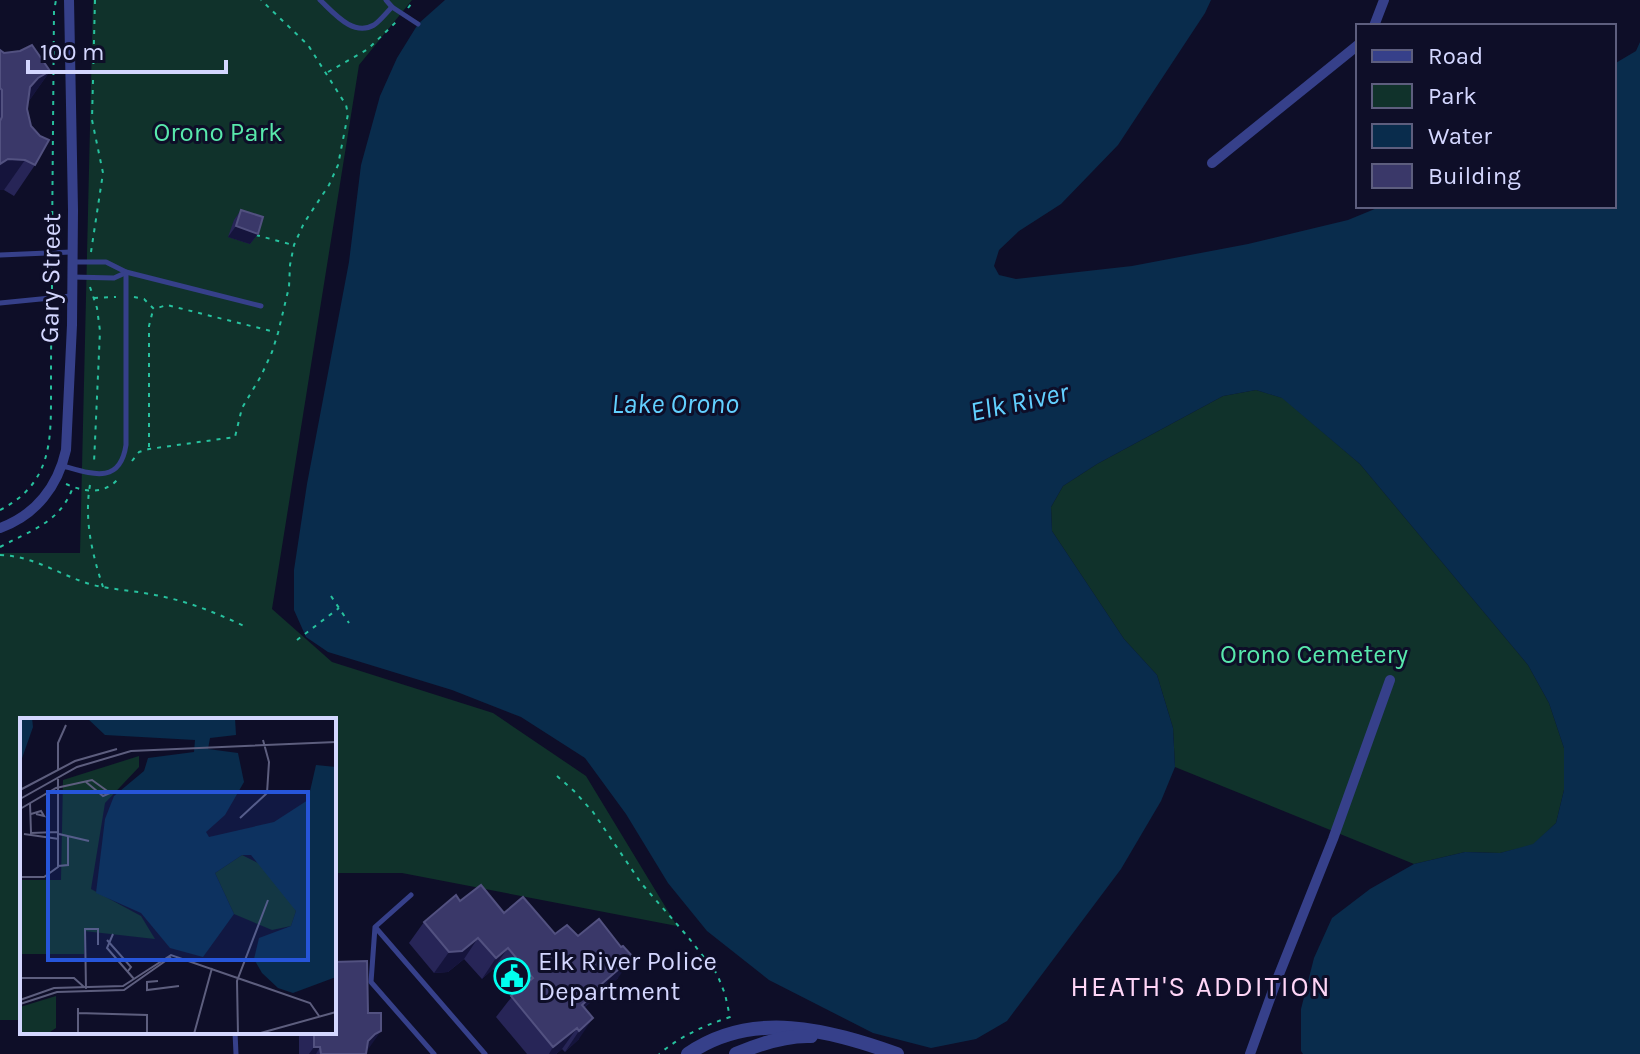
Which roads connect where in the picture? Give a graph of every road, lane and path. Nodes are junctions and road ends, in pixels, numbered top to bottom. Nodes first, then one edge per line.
1 (56, 0) edge
2 (69, 0) edge
3 (95, 0) edge
4 (261, 0) edge
5 (320, 0) edge
6 (386, 0) edge
7 (414, 0) edge
8 (1384, 0) edge
9 (392, 7) junction
10 (418, 24) dead end
11 (1375, 24) edge
12 (1356, 47) edge
13 (327, 72) junction
14 (1212, 163) dead end
15 (256, 235) edge
16 (52, 244) dead end
17 (294, 245) junction
18 (90, 254) dead end
19 (0, 255) edge
20 (73, 257) junction
21 (52, 260) dead end
22 (126, 272) junction
23 (72, 277) junction
24 (90, 285) dead end
25 (52, 291) dead end
26 (72, 296) junction
27 (118, 297) dead end
28 (136, 297) dead end
29 (93, 298) junction
30 (0, 303) edge
31 (261, 306) dead end
32 (52, 307) dead end
33 (154, 309) junction
34 (278, 333) junction
35 (149, 449) junction
36 (94, 464) dead end
37 (129, 464) dead end
38 (63, 465) junction
39 (122, 474) dead end
40 (61, 482) dead end
41 (73, 487) junction
42 (89, 490) junction
43 (0, 510) edge
44 (0, 528) edge
45 (0, 547) edge
46 (0, 555) edge
47 (103, 587) junction
48 (331, 596) dead end
49 (339, 608) junction
50 (349, 623) dead end
51 (246, 627) dead end
52 (297, 640) dead end
53 (1390, 680) dead end
54 (557, 776) dead end
55 (411, 895) dead end
56 (375, 927) junction
57 (235, 1034) edge
58 (844, 1037) junction
59 (236, 1054) edge
60 (434, 1054) edge
61 (485, 1054) edge
62 (659, 1054) edge
63 (688, 1054) edge
64 (736, 1054) edge
65 (897, 1054) edge
66 (1250, 1054) edge

1 - 16 path
2 - 20 street, Gary Street
3 - 18 path
4 - 13 path
5 - 9 lane
6 - 9 lane
7 - 13 path
8 - 11 street
9 - 10 lane
12 - 14 street
13 - 17 path
15 - 17 path
17 - 34 path
19 - 20 lane
20 - 22 lane
20 - 23 street, Gary Street
21 - 25 path
22 - 23 lane
22 - 31 lane
22 - 38 lane
23 - 26 street, Gary Street
24 - 29 path
26 - 30 lane
26 - 38 street, Gary Street
27 - 29 path
28 - 33 path
29 - 36 path
32 - 43 path
33 - 34 path
33 - 35 path
34 - 35 path
35 - 37 path
38 - 44 street, Gary Street
39 - 42 path
40 - 41 path
41 - 42 path
41 - 45 path
42 - 47 path
46 - 47 path
47 - 51 path
48 - 49 path
49 - 50 path
49 - 52 path
53 - 66 street
54 - 62 path
55 - 56 lane
56 - 60 lane
56 - 61 lane
57 - 59 lane
58 - 63 street
58 - 64 street
58 - 65 street

